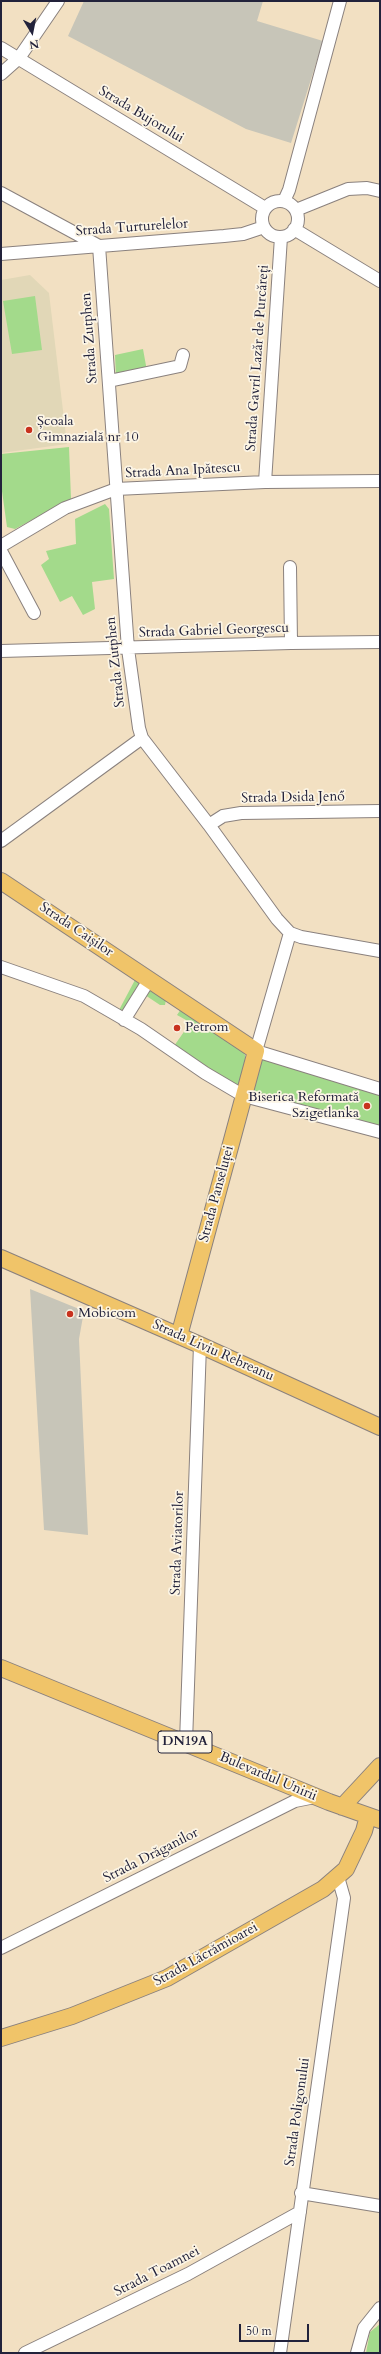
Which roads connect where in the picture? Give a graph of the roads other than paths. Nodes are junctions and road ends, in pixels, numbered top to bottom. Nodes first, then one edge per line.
1 (58, 1) edge
2 (340, 1) edge
3 (1, 48) edge
4 (19, 58) junction
5 (1, 74) edge
6 (380, 191) edge
7 (1, 193) edge
8 (284, 201) junction
9 (265, 208) junction
10 (296, 210) junction
11 (264, 227) junction
12 (294, 229) junction
13 (281, 236) junction
14 (98, 246) junction
15 (1, 254) edge
16 (380, 280) edge
17 (183, 354) dead end
18 (109, 381) junction
19 (380, 481) edge
20 (265, 482) junction
21 (116, 489) junction
22 (1, 546) edge
23 (1, 551) edge
24 (290, 567) dead end
25 (34, 613) dead end
26 (380, 642) edge
27 (291, 643) junction
28 (128, 649) junction
29 (1, 651) edge
30 (142, 738) junction
31 (380, 811) edge
32 (209, 825) junction
33 (1, 840) edge
34 (1, 881) edge
35 (290, 933) junction
36 (380, 951) edge
37 (1, 967) edge
38 (149, 980) junction
39 (124, 1020) junction
40 (256, 1051) junction
41 (380, 1088) edge
42 (244, 1096) junction
43 (380, 1132) edge
44 (1, 1258) edge
45 (179, 1336) junction
46 (200, 1345) junction
47 (380, 1427) edge
48 (1, 1668) edge
49 (186, 1742) junction
50 (380, 1766) edge
51 (316, 1797) junction
52 (342, 1807) junction
53 (374, 1818) edge
54 (338, 1877) junction
55 (1, 1948) edge
56 (1, 2038) edge
57 (301, 2193) junction
58 (380, 2206) edge
59 (300, 2212) junction
60 (380, 2308) edge
61 (26, 2353) edge
62 (280, 2353) edge
63 (357, 2353) edge

1 - 4 street
2 - 8 street
3 - 4 street, Strada Bujorului
4 - 5 street
4 - 9 street, Strada Bujorului
6 - 10 street
7 - 14 street
8 - 9 street
8 - 10 street
9 - 11 street
10 - 12 street
11 - 13 street
11 - 14 street, Strada Turturelelor
12 - 13 street
12 - 16 street
13 - 20 street, Strada Gavril Lazăr de Purcăreți
14 - 15 street, Strada Turturelelor
14 - 18 street, Strada Zutphen
17 - 18 street
18 - 21 street, Strada Zutphen
19 - 20 street, Strada Ana Ipătescu
20 - 21 street, Strada Ana Ipătescu
21 - 22 street, Strada Ana Ipătescu
21 - 28 street, Strada Zutphen
23 - 25 street
24 - 27 street
26 - 27 street, Strada Gabriel Georgescu
27 - 28 street, Strada Gabriel Georgescu
28 - 29 street, Strada Gabriel Georgescu
28 - 30 street, Strada Zutphen
30 - 32 street, Strada Zutphen
30 - 33 street
31 - 32 street, Strada Dsida Jenő
32 - 35 street, Strada Zutphen
34 - 38 main road, Strada Caișilor
35 - 36 street
35 - 40 street
37 - 39 street
38 - 39 street
38 - 40 main road, Strada Caișilor
39 - 42 street
40 - 41 street
40 - 42 main road, Strada Panseluței
42 - 43 street
42 - 45 main road, Strada Panseluței
44 - 45 main road, Strada Liviu Rebreanu
45 - 46 main road, Strada Liviu Rebreanu
46 - 47 main road, Strada Liviu Rebreanu
46 - 49 street, Strada Aviatorilor
48 - 49 main road, Bulevardul Unirii / DN19A
49 - 51 main road, Bulevardul Unirii / DN19A
50 - 52 main road
51 - 52 main road, Bulevardul Unirii / DN19A
51 - 55 street, Strada Drăganilor
52 - 53 main road, Bulevardul Unirii / DN19A
53 - 54 main road, Strada Lăcrămioarei
54 - 56 main road, Strada Lăcrămioarei
54 - 57 street, Strada Poligonului
57 - 58 street
57 - 59 street, Strada Poligonului
59 - 61 street, Strada Toamnei
59 - 62 street, Strada Poligonului
60 - 63 street

